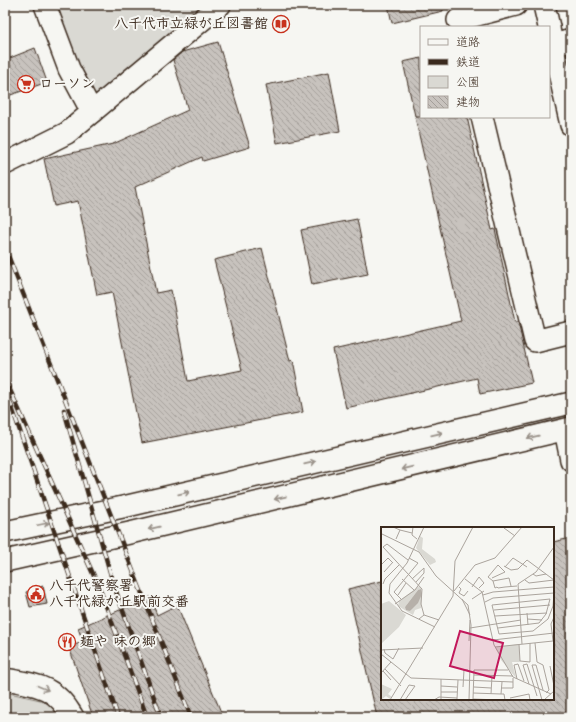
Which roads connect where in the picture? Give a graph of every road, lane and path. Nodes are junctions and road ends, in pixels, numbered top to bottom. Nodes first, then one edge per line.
1 (45, 5) edge
2 (220, 5) edge
3 (516, 5) edge
4 (544, 5) edge
5 (458, 17) edge
6 (555, 35) edge
7 (92, 112) junction
8 (482, 118) edge
9 (571, 125) edge
10 (5, 164) edge
11 (571, 332) edge
12 (571, 403) edge
13 (568, 429) edge
14 (571, 460) edge
15 (5, 532) edge
16 (5, 561) edge
17 (5, 679) edge
18 (73, 717) edge

1 - 7 street
2 - 7 street
3 - 5 street
4 - 6 street
6 - 9 street
7 - 10 street
8 - 11 street
15 -> 12 street
13 - 14 street
13 -> 16 street
17 -> 18 street

